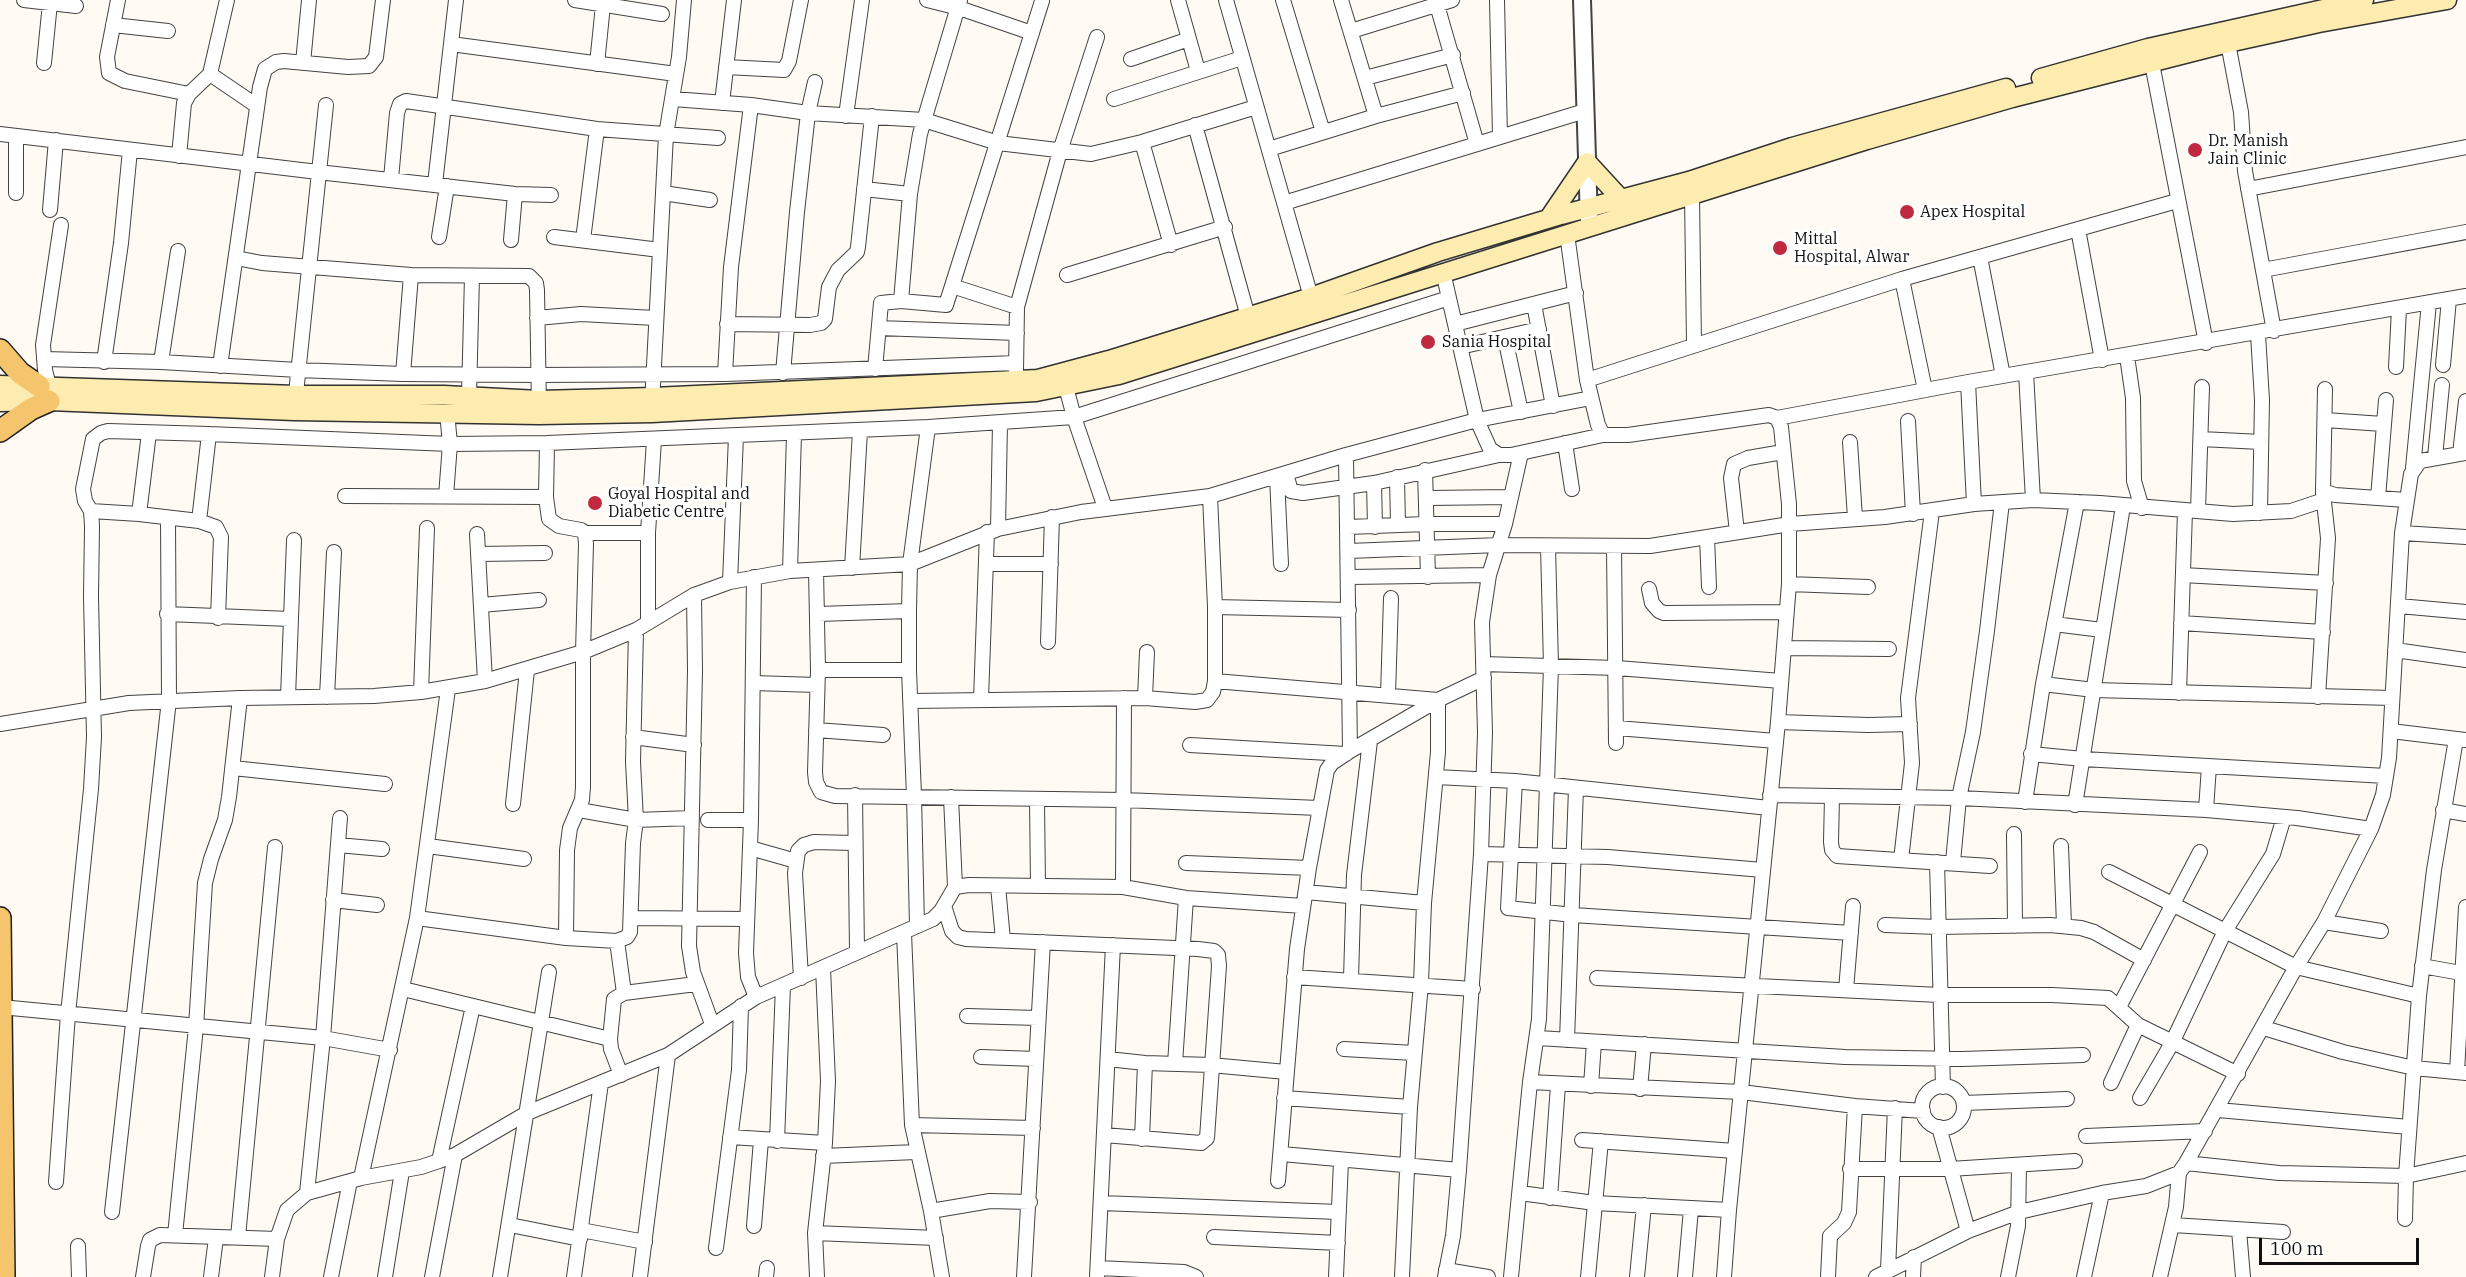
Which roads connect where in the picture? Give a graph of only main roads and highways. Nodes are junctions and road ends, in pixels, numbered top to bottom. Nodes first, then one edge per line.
1 (2447, 0) edge
2 (2365, 5) edge
3 (2150, 56) junction
4 (1621, 199) junction
5 (1549, 218) junction
6 (1250, 324) junction
7 (0, 350) edge
8 (1015, 379) junction
9 (0, 385) edge
10 (46, 391) junction
11 (0, 402) edge
12 (295, 403) junction
13 (539, 408) junction
14 (0, 431) edge
15 (0, 918) edge
16 (1, 1007) edge
17 (4, 1277) edge

1 - 2 main road
2 - 3 main road
2 - 3 main road
3 - 4 main road
3 - 6 main road
4 - 5 main road
4 - 5 main road
5 - 6 main road
6 - 8 main road
6 - 8 main road
7 - 10 main road
8 - 13 main road
9 - 10 main road
10 - 11 main road
10 - 12 main road
10 - 14 main road
12 - 13 main road
12 - 13 main road
15 - 16 main road
16 - 17 main road

